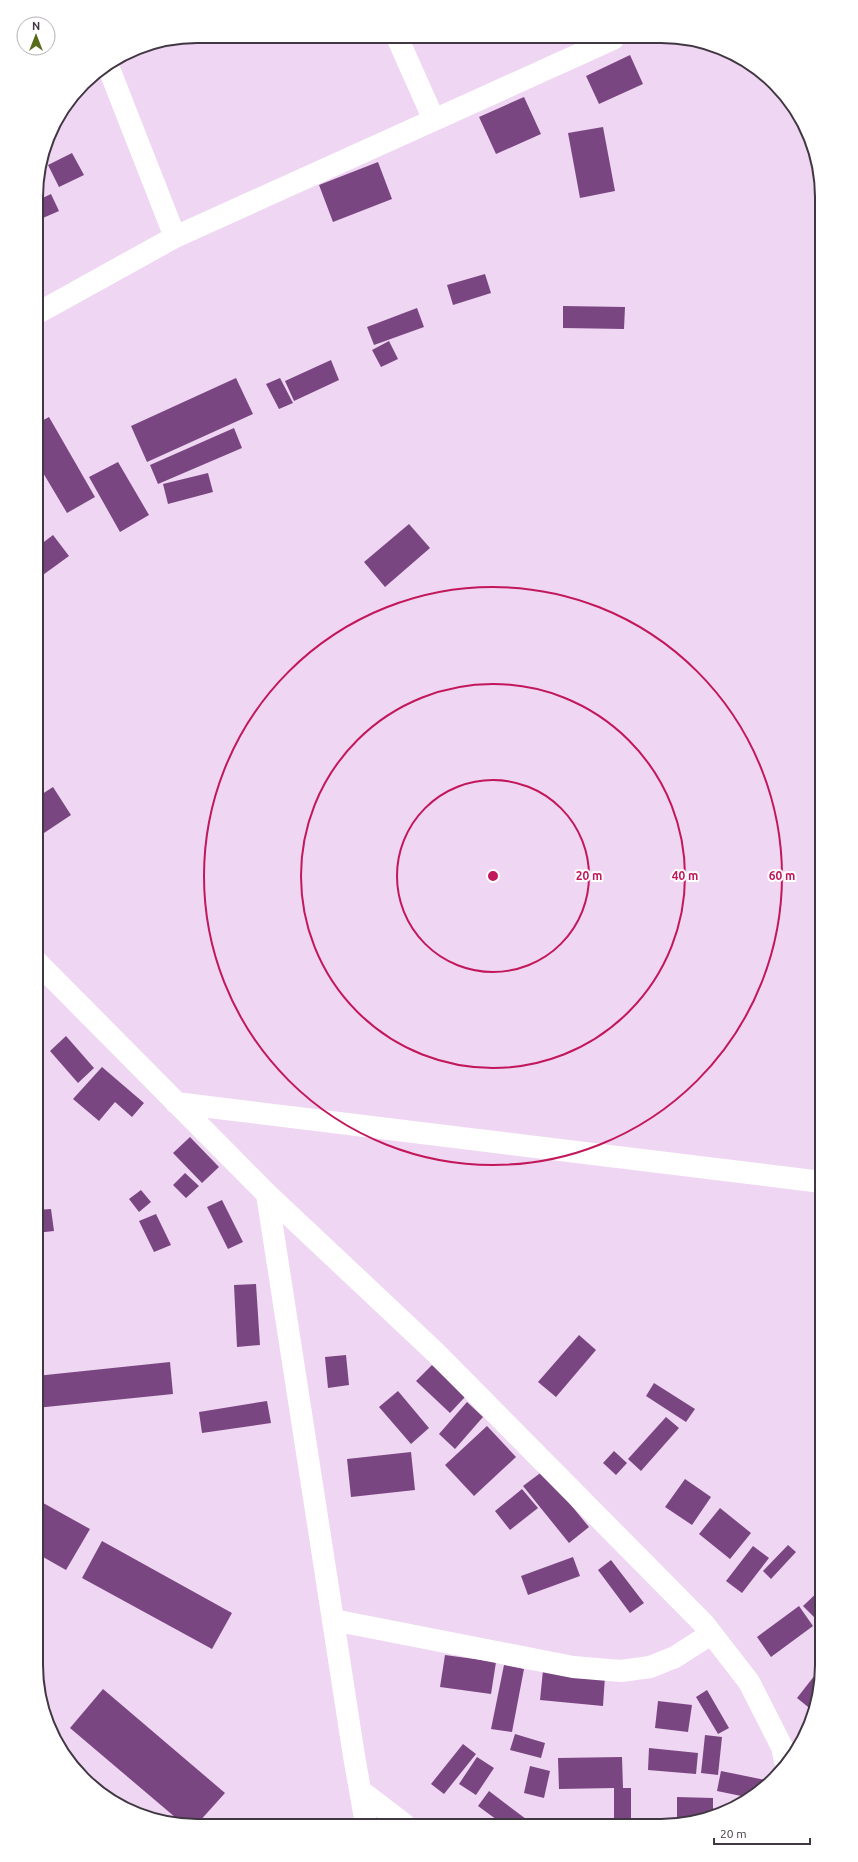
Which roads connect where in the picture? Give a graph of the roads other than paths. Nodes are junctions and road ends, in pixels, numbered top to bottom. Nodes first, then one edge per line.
1 (400, 43) edge
2 (604, 43) edge
3 (110, 70) edge
4 (434, 120) junction
5 (175, 237) junction
6 (43, 310) edge
7 (43, 968) edge
8 (176, 1103) junction
9 (815, 1181) edge
10 (267, 1194) junction
11 (333, 1620) junction
12 (711, 1634) junction
13 (784, 1757) edge
14 (362, 1792) junction
15 (365, 1819) edge
16 (397, 1819) edge

1 - 4 street
2 - 4 street
3 - 5 street
4 - 5 street
5 - 6 street
7 - 8 street
8 - 9 street
8 - 10 street
10 - 11 street
10 - 12 street
11 - 12 street
11 - 14 street
12 - 13 street
14 - 15 street
14 - 16 street

